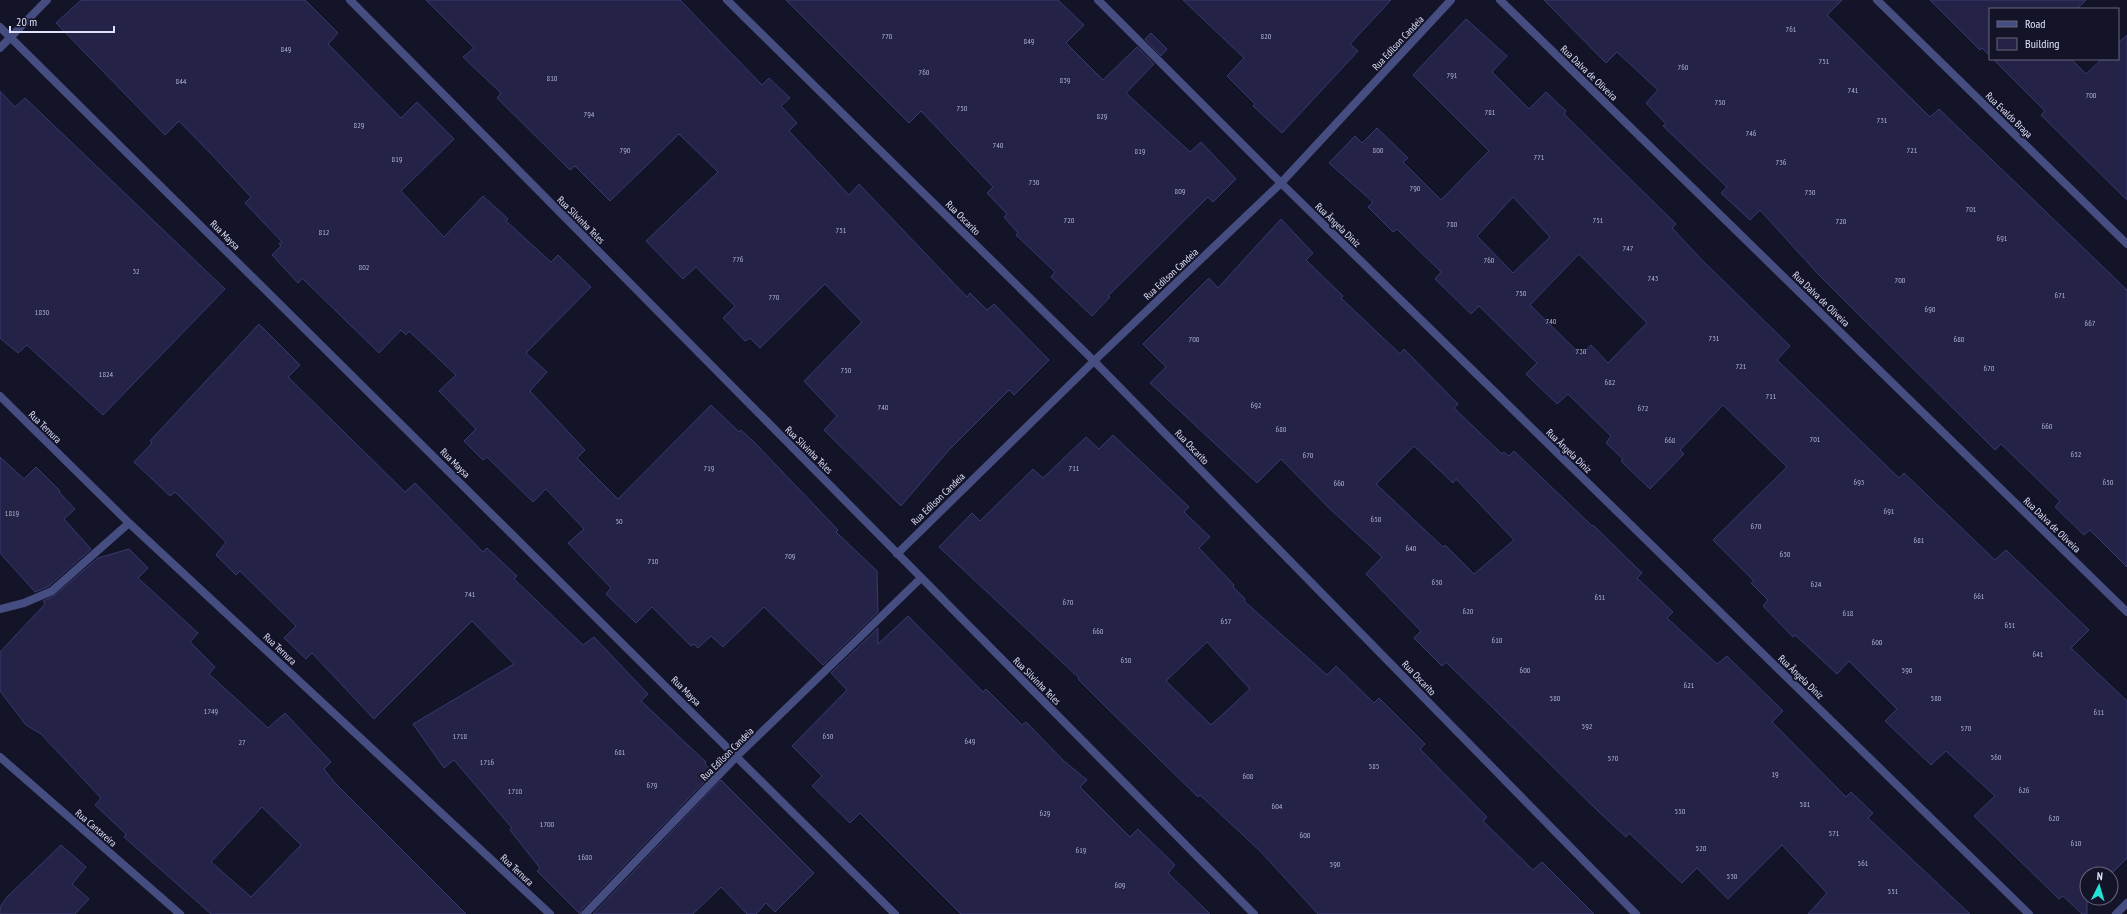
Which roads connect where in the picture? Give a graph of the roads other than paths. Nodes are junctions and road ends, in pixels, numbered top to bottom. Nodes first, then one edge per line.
1 (47, 0) edge
2 (350, 0) edge
3 (727, 0) edge
4 (1098, 0) edge
5 (1451, 0) edge
6 (1500, 0) edge
7 (1877, 0) edge
8 (0, 27) edge
9 (10, 38) junction
10 (0, 48) edge
11 (1281, 184) junction
12 (2127, 244) edge
13 (1094, 361) junction
14 (0, 396) edge
15 (129, 523) junction
16 (897, 554) junction
17 (921, 578) junction
18 (0, 609) edge
19 (2127, 612) edge
20 (737, 756) junction
21 (0, 757) edge
22 (2127, 904) edge
23 (180, 914) edge
24 (550, 914) edge
25 (585, 914) edge
26 (895, 914) edge
27 (1254, 914) edge
28 (1636, 914) edge
29 (2029, 914) edge
30 (2116, 914) edge

1 - 9 street
2 - 16 street, Rua Silvinha Teles
3 - 13 street, Rua Oscarito
4 - 11 street, Rua Ângela Diniz
5 - 11 street, Rua Edílson Candeia
6 - 19 street, Rua Dalva de Oliveira
7 - 12 street, Rua Evaldo Braga
8 - 9 street, Rua Maysa
9 - 10 street
9 - 20 street, Rua Maysa
11 - 13 street, Rua Edílson Candeia
11 - 29 street, Rua Ângela Diniz
13 - 16 street, Rua Edílson Candeia
13 - 28 street, Rua Oscarito
14 - 15 street, Rua Ternura
15 - 18 street
15 - 24 street, Rua Ternura
16 - 17 street, Rua Silvinha Teles
17 - 20 street, Rua Edílson Candeia
17 - 27 street, Rua Silvinha Teles
20 - 25 street, Rua Edílson Candeia
20 - 26 street, Rua Maysa
21 - 23 street, Rua Cantareira
22 - 30 street

